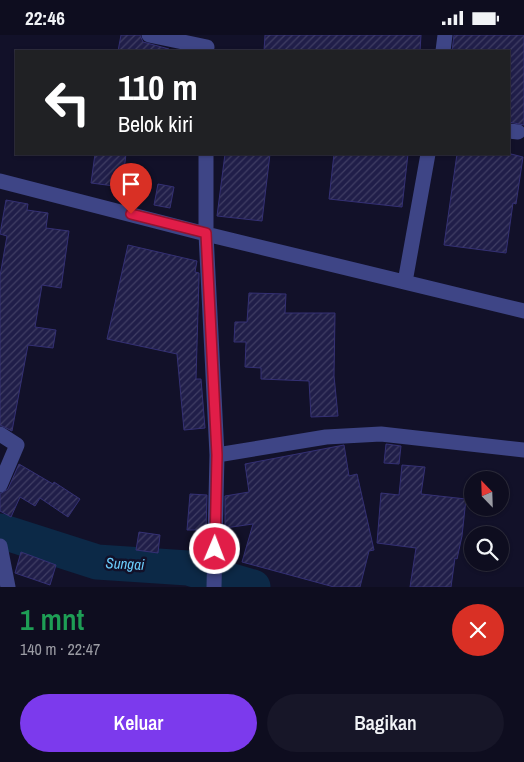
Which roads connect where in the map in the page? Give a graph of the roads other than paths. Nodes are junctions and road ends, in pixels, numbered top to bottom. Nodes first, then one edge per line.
1 (149, 35) edge
2 (445, 35) edge
3 (207, 45) edge
4 (443, 50) edge
5 (206, 155) edge
6 (428, 155) edge
7 (0, 181) edge
8 (206, 233) junction
9 (406, 282) junction
10 (524, 311) edge
11 (0, 434) edge
12 (524, 450) edge
13 (217, 455) junction
14 (0, 485) edge
15 (1, 550) edge
16 (8, 587) edge
17 (214, 587) edge

1 - 3 street
2 - 4 street
5 - 8 street
6 - 9 street
7 - 8 street
8 - 9 street
8 - 13 street
9 - 10 street
11 - 14 street
12 - 13 street
13 - 17 street
15 - 16 street

